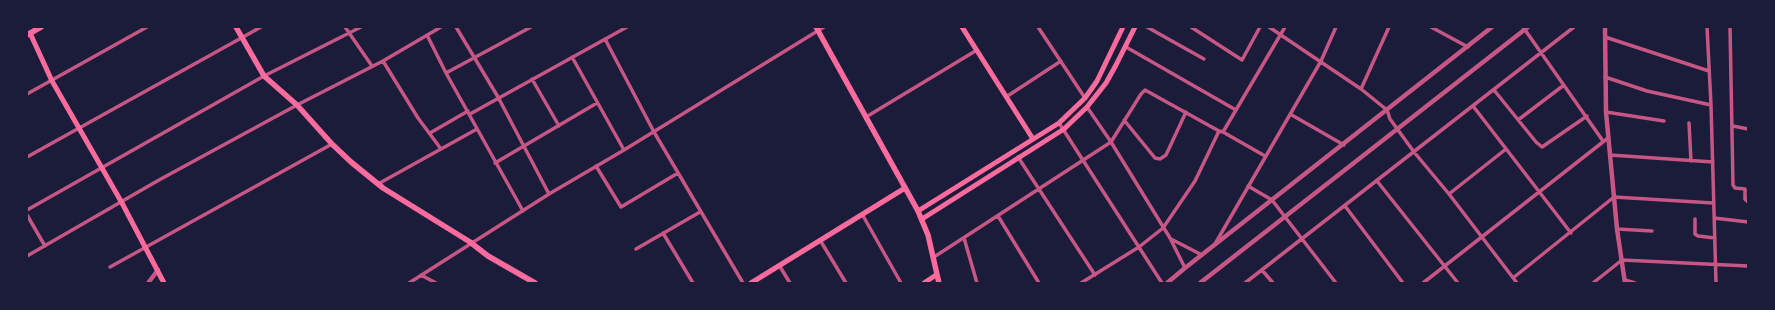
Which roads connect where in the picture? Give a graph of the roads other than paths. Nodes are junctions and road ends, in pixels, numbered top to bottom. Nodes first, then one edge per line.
1 (41, 27) edge
2 (148, 27) edge
3 (236, 27) edge
4 (261, 27) edge
5 (345, 27) edge
6 (361, 27) edge
7 (441, 27) edge
8 (456, 27) edge
9 (531, 27) edge
10 (627, 27) edge
11 (824, 27) edge
12 (962, 27) edge
13 (1123, 27) edge
14 (1135, 27) edge
15 (1147, 27) edge
16 (1191, 27) edge
17 (1260, 27) edge
18 (1269, 27) edge
19 (1285, 27) edge
20 (1336, 27) edge
21 (1389, 27) edge
22 (1431, 27) edge
23 (1492, 27) edge
24 (1574, 27) edge
25 (1605, 27) edge
26 (1707, 27) edge
27 (1730, 27) edge
28 (1040, 28) edge
29 (1525, 28) edge
30 (524, 29) edge
31 (817, 29) edge
32 (28, 34) edge
33 (349, 34) junction
34 (427, 35) junction
35 (1281, 35) junction
36 (1605, 37) junction
37 (242, 38) junction
38 (605, 39) junction
39 (1126, 47) junction
40 (1468, 47) junction
41 (977, 50) junction
42 (1541, 53) junction
43 (572, 57) junction
44 (475, 58) junction
45 (1204, 59) dead end
46 (383, 61) junction
47 (1061, 61) junction
48 (1321, 61) junction
49 (372, 66) junction
50 (1709, 71) junction
51 (446, 73) junction
52 (264, 76) junction
53 (1605, 77) junction
54 (532, 78) junction
55 (52, 81) junction
56 (1564, 85) junction
57 (1361, 90) junction
58 (1494, 90) junction
59 (27, 94) edge
60 (498, 97) junction
61 (1006, 97) junction
62 (1085, 98) junction
63 (597, 103) junction
64 (297, 105) junction
65 (1711, 105) junction
66 (1473, 106) junction
67 (1087, 107) junction
68 (1236, 110) junction
69 (1387, 110) junction
70 (1186, 112) junction
71 (1606, 112) junction
72 (469, 113) junction
73 (1290, 114) junction
74 (1587, 116) junction
75 (866, 117) junction
76 (1124, 120) junction
77 (1518, 120) junction
78 (1664, 121) dead end
79 (1059, 123) junction
80 (1689, 123) dead end
81 (559, 126) junction
82 (1732, 126) junction
83 (80, 128) junction
84 (477, 128) junction
85 (1397, 129) junction
86 (1748, 129) edge
87 (1064, 130) junction
88 (1221, 131) junction
89 (654, 132) junction
90 (430, 134) junction
91 (1033, 139) junction
92 (1606, 140) junction
93 (1111, 142) junction
94 (332, 144) junction
95 (1344, 145) junction
96 (524, 147) junction
97 (441, 149) junction
98 (1506, 149) junction
99 (624, 150) junction
100 (1414, 152) junction
101 (1610, 155) junction
102 (1265, 156) junction
103 (27, 157) edge
104 (1018, 157) junction
105 (1084, 160) junction
106 (1690, 161) junction
107 (1713, 162) junction
108 (495, 163) junction
109 (596, 166) junction
110 (102, 168) junction
111 (678, 173) junction
112 (1377, 180) junction
113 (378, 184) junction
114 (1248, 186) junction
115 (906, 188) junction
116 (1039, 188) junction
117 (1539, 192) junction
118 (549, 194) junction
119 (1449, 194) junction
120 (1614, 198) junction
121 (1272, 200) junction
122 (1748, 202) edge
123 (122, 203) junction
124 (1713, 203) junction
125 (1345, 206) junction
126 (27, 210) edge
127 (523, 211) junction
128 (918, 211) junction
129 (700, 212) junction
130 (862, 214) junction
131 (27, 215) edge
132 (998, 216) junction
133 (1284, 216) junction
134 (1714, 218) junction
135 (922, 219) junction
136 (1695, 219) dead end
137 (1748, 222) edge
138 (1163, 228) junction
139 (1617, 229) junction
140 (1652, 231) dead end
141 (663, 233) junction
142 (1571, 233) junction
143 (1482, 237) junction
144 (964, 238) junction
145 (1170, 238) junction
146 (1715, 238) junction
147 (1302, 239) junction
148 (820, 240) junction
149 (470, 242) junction
150 (1214, 245) junction
151 (45, 246) junction
152 (145, 247) junction
153 (1139, 247) junction
154 (636, 249) dead end
155 (1202, 255) junction
156 (27, 256) edge
157 (934, 256) junction
158 (1622, 260) junction
159 (779, 266) junction
160 (1445, 266) junction
161 (1715, 266) junction
162 (1748, 266) edge
163 (110, 267) dead end
164 (1184, 268) junction
165 (158, 270) junction
166 (1262, 270) junction
167 (421, 275) junction
168 (1095, 275) junction
169 (936, 276) junction
170 (1513, 278) junction
171 (1625, 282) edge
172 (148, 283) edge
173 (164, 283) edge
174 (409, 283) edge
175 (436, 283) edge
176 (534, 283) edge
177 (693, 283) edge
178 (743, 283) edge
179 (751, 283) edge
180 (790, 283) edge
181 (846, 283) edge
182 (901, 283) edge
183 (924, 283) edge
184 (939, 283) edge
185 (977, 283) edge
186 (1039, 283) edge
187 (1081, 283) edge
188 (1162, 283) edge
189 (1167, 283) edge
190 (1200, 283) edge
191 (1245, 283) edge
192 (1273, 283) edge
193 (1336, 283) edge
194 (1403, 283) edge
195 (1423, 283) edge
196 (1458, 283) edge
197 (1517, 283) edge
198 (1593, 283) edge
199 (1635, 283) edge
200 (1716, 283) edge

1 - 32 main road
2 - 55 street
3 - 37 main road
4 - 37 street
5 - 33 street
6 - 33 street
7 - 34 street
8 - 44 street
9 - 30 street
10 - 38 street
11 - 31 street
12 - 41 main road
13 - 62 main road
14 - 39 main road
15 - 45 street
16 - 17 street
18 - 35 street
19 - 35 street
20 - 48 street
21 - 57 street
22 - 40 street
23 - 40 street
24 - 42 street
25 - 36 street
26 - 50 street
27 - 82 street
28 - 47 street
29 - 42 street
29 - 85 street
30 - 44 street
31 - 75 main road
31 - 89 street
32 - 55 main road
33 - 49 street
33 - 52 street
34 - 46 street
34 - 51 street
35 - 48 street
35 - 68 street
36 - 50 street
36 - 53 street
37 - 52 main road
37 - 83 street
38 - 43 street
38 - 89 street
39 - 67 main road
39 - 68 street
40 - 69 street
41 - 61 main road
41 - 75 street
42 - 56 street
42 - 58 street
43 - 54 street
43 - 63 street
44 - 51 street
44 - 60 street
46 - 49 street
46 - 90 street
47 - 61 street
47 - 62 street
48 - 57 street
48 - 73 street
49 - 64 street
50 - 65 street
51 - 72 street
52 - 64 main road
52 - 110 street
53 - 65 street
53 - 71 street
54 - 60 street
54 - 81 street
55 - 59 street
55 - 83 main road
56 - 74 street
56 - 77 street
57 - 69 street
58 - 66 street
58 - 77 street
60 - 72 street
60 - 96 street
61 - 91 main road
62 - 79 main road
63 - 81 street
63 - 99 street
64 - 94 main road
64 - 123 street
65 - 107 street
66 - 98 street
66 - 100 street
67 - 87 main road
67 - 93 street
68 - 88 street
69 - 85 street
69 - 95 street
70 - 76 street
70 - 76 street
70 - 88 street
71 - 78 street
71 - 92 street
72 - 84 street
72 - 90 street
73 - 95 street
73 - 102 street
74 - 77 street
74 - 92 street
75 - 115 main road
76 - 93 street
79 - 87 street
79 - 91 main road
80 - 106 street
81 - 96 street
82 - 86 street
82 - 122 street
83 - 103 street
83 - 110 main road
84 - 97 street
84 - 108 street
85 - 100 street
85 - 133 street
87 - 104 main road
87 - 105 street
88 - 102 street
88 - 138 street
89 - 99 street
89 - 111 street
90 - 97 street
91 - 128 main road
92 - 101 street
92 - 117 street
93 - 105 street
93 - 138 street
94 - 113 main road
94 - 152 street
95 - 121 street
96 - 108 street
96 - 118 street
97 - 113 street
98 - 117 street
98 - 119 street
99 - 109 street
100 - 112 street
100 - 119 street
101 - 106 street
101 - 120 street
102 - 114 street
104 - 116 street
104 - 135 main road
105 - 116 street
105 - 153 street
106 - 107 street
107 - 124 street
108 - 127 street
109 - 111 street
109 - 118 street
110 - 123 main road
110 - 126 street
111 - 129 street
112 - 125 street
112 - 160 street
113 - 149 main road
114 - 121 street
114 - 150 street
115 - 128 main road
115 - 130 main road
116 - 132 street
116 - 168 street
117 - 142 street
117 - 143 street
118 - 127 street
119 - 143 street
120 - 124 street
120 - 139 street
120 - 142 street
121 - 133 street
121 - 150 street
123 - 151 street
123 - 152 main road
124 - 134 street
125 - 147 street
125 - 194 street
127 - 149 street
128 - 135 main road
129 - 141 street
129 - 178 street
130 - 148 main road
130 - 182 street
131 - 151 street
132 - 144 street
132 - 186 street
133 - 147 street
133 - 190 street
134 - 137 street
134 - 146 street
135 - 157 main road
136 - 146 street
138 - 145 street
138 - 153 street
139 - 140 street
139 - 158 street
141 - 154 street
141 - 177 street
142 - 170 street
143 - 160 street
143 - 170 street
144 - 157 street
144 - 185 street
145 - 155 street
145 - 164 street
146 - 161 street
147 - 166 street
147 - 193 street
148 - 159 main road
148 - 181 street
149 - 167 street
149 - 176 main road
150 - 155 street
151 - 156 street
152 - 163 street
152 - 165 main road
153 - 168 street
153 - 188 street
155 - 164 street
157 - 169 main road
158 - 161 street
158 - 171 street
158 - 198 street
159 - 179 main road
159 - 180 street
160 - 195 street
160 - 196 street
161 - 162 street
161 - 200 street
164 - 189 street
165 - 172 street
165 - 173 main road
166 - 191 street
166 - 192 street
167 - 174 street
167 - 175 street
168 - 187 street
169 - 183 main road
169 - 184 main road
170 - 197 street
171 - 199 street

